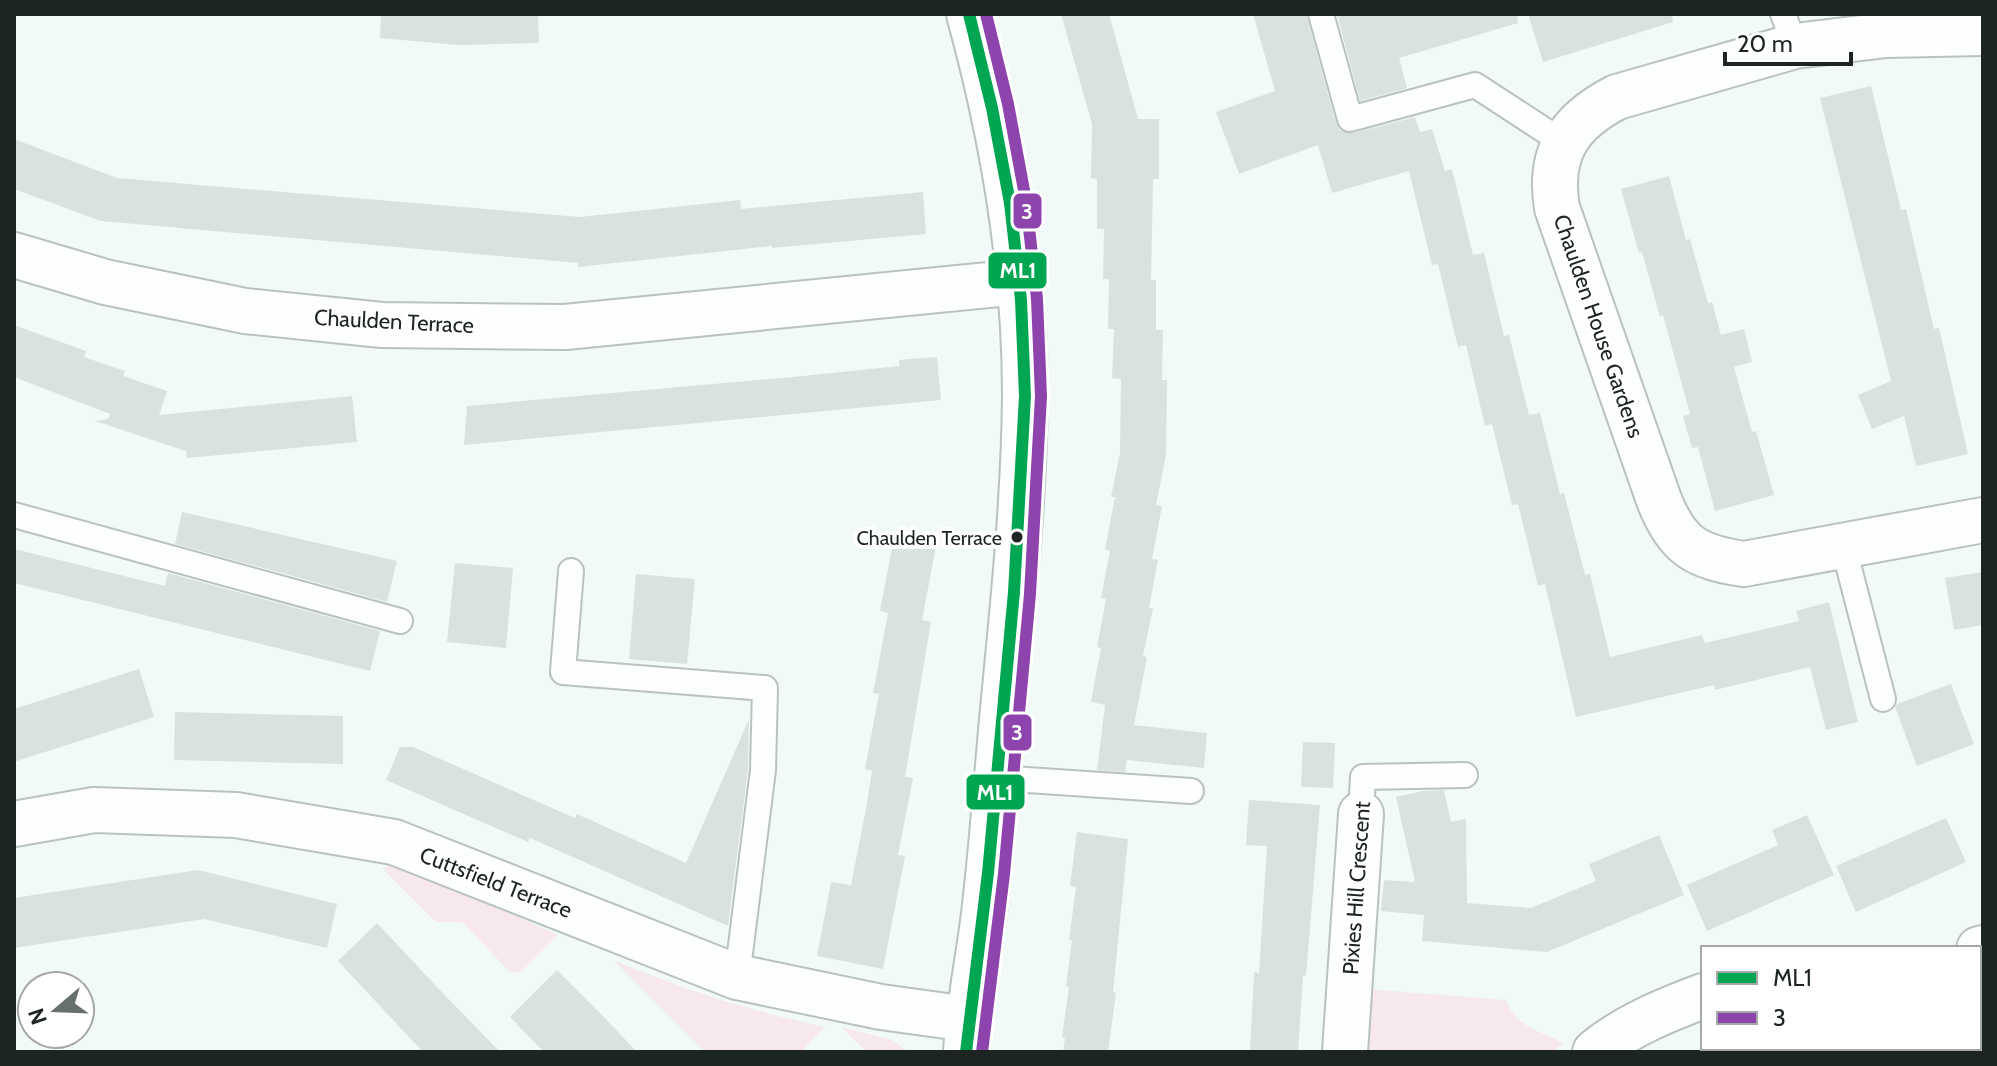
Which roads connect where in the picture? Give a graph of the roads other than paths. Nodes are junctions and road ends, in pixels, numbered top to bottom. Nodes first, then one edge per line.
1 (969, 14) edge
2 (1321, 14) edge
3 (1789, 30) edge
4 (1983, 33) edge
5 (1564, 143) junction
6 (14, 255) edge
7 (1019, 282) junction
8 (14, 515) edge
9 (1983, 520) edge
10 (1843, 545) junction
11 (571, 571) dead end
12 (400, 621) dead end
13 (1883, 699) dead end
14 (1465, 775) dead end
15 (997, 778) junction
16 (1191, 791) dead end
17 (1361, 814) joint
18 (14, 824) edge
19 (737, 977) junction
20 (1701, 997) edge
21 (967, 1036) edge
22 (1345, 1052) edge
23 (1595, 1052) edge

1 - 7 street
2 - 5 lane
3 - 4 street, Chaulden House Gardens
3 - 5 street, Chaulden House Gardens
5 - 10 street, Chaulden House Gardens
6 - 7 street, Chaulden Terrace
7 - 15 street
8 - 12 lane
9 - 10 street, Chaulden House Gardens
10 - 13 lane
11 - 19 lane
14 - 17 lane, Pixies Hill Crescent
15 - 16 lane
15 - 21 street
17 - 22 street, Pixies Hill Crescent
18 - 19 street, Cuttsfield Terrace
19 - 21 street, Cuttsfield Terrace
20 - 23 street

